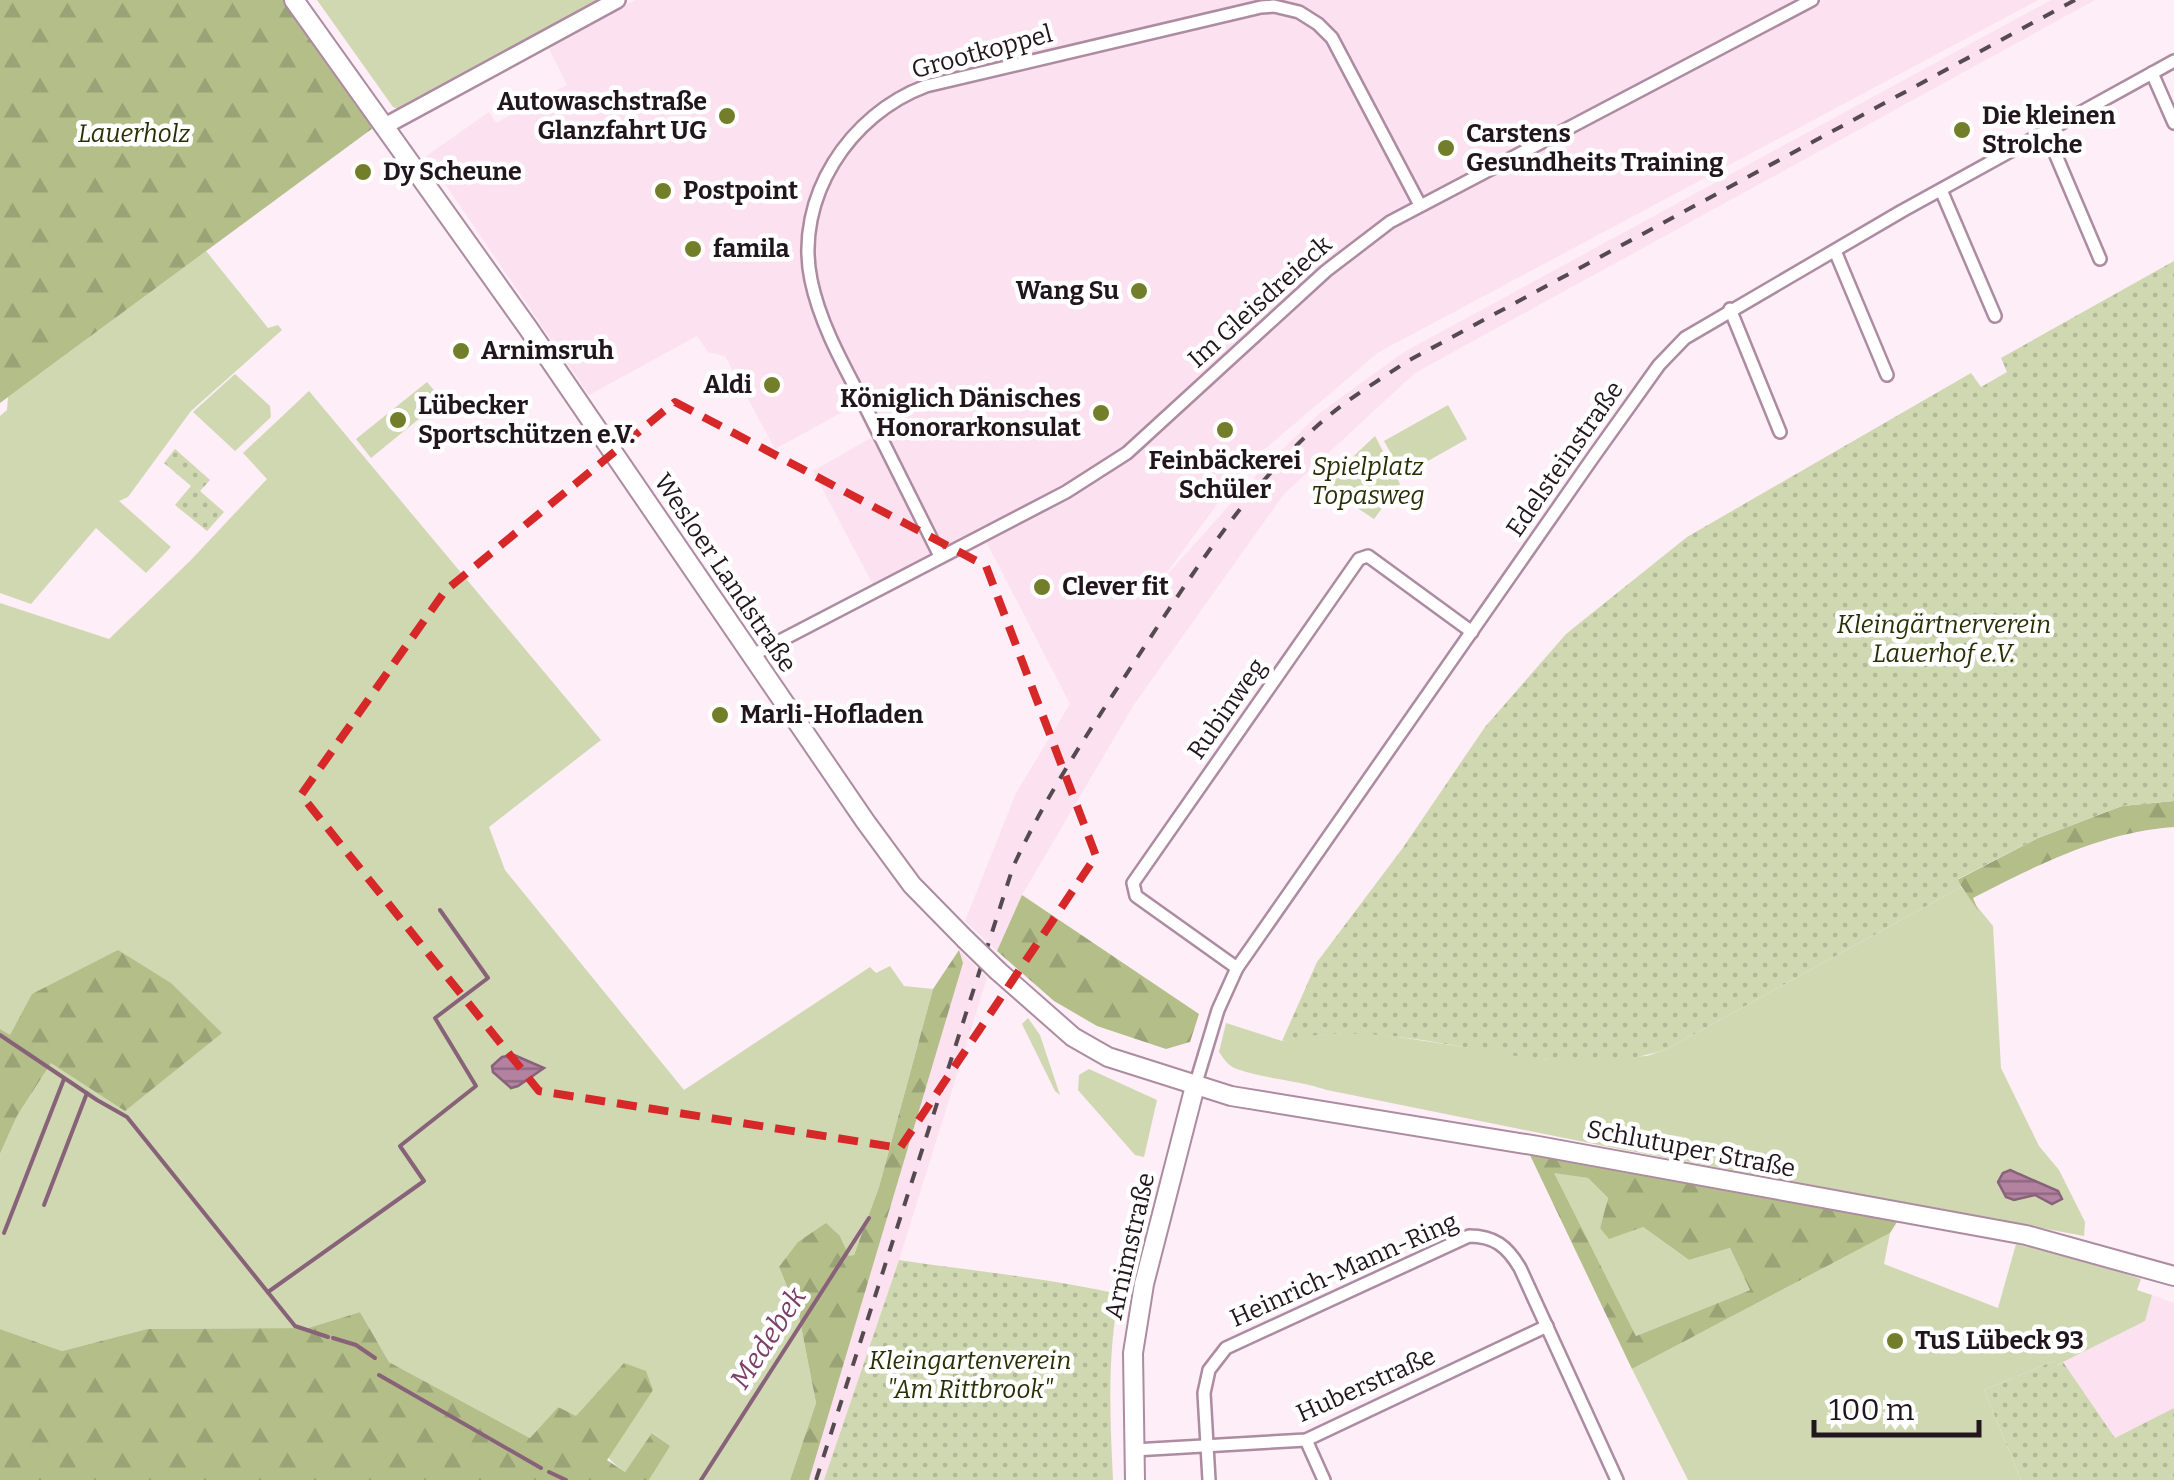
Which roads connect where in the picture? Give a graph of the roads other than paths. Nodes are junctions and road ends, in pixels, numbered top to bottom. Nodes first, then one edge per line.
1 (294, 0) edge
2 (618, 0) edge
3 (1812, 0) edge
4 (2174, 61) edge
5 (2152, 73) junction
6 (2174, 122) edge
7 (385, 126) junction
8 (2046, 132) junction
9 (1941, 190) junction
10 (1420, 205) junction
11 (1834, 251) junction
12 (2100, 259) dead end
13 (1730, 309) junction
14 (1995, 316) dead end
15 (1887, 376) dead end
16 (1780, 432) dead end
17 (940, 556) junction
18 (1472, 632) junction
19 (751, 656) junction
20 (1237, 968) junction
21 (1194, 1086) junction
22 (2174, 1276) edge
23 (1547, 1326) junction
24 (1306, 1440) junction
25 (1207, 1448) junction
26 (1134, 1450) junction
27 (1135, 1480) edge
28 (1209, 1480) edge
29 (1324, 1480) edge
30 (1617, 1480) edge

1 - 7 main road, Wesloer Landstraße
2 - 7 street
3 - 10 street, Im Gleisdreieck
4 - 5 street, Edelsteinstraße
5 - 6 street
5 - 8 street, Edelsteinstraße
7 - 19 main road, Wesloer Landstraße
8 - 9 street, Edelsteinstraße
8 - 12 street
9 - 11 street, Edelsteinstraße
9 - 14 street
10 - 17 street, Im Gleisdreieck
10 - 17 street, Grootkoppel
11 - 13 street, Edelsteinstraße
11 - 15 street
13 - 16 street
13 - 18 street, Edelsteinstraße
17 - 19 street, Im Gleisdreieck
18 - 20 street, Edelsteinstraße
18 - 20 street, Rubinweg
19 - 21 main road, Wesloer Landstraße, bridge
20 - 21 street, Edelsteinstraße
21 - 22 main road, Schlutuper Straße
21 - 26 main road, Arnimstraße
23 - 24 street, Huberstraße
23 - 25 street, Heinrich-Mann-Ring
23 - 30 street, Heinrich-Mann-Ring
24 - 25 street, Huberstraße
24 - 29 street
25 - 26 street, Huberstraße
25 - 28 street, Heinrich-Mann-Ring
26 - 27 main road, Arnimstraße

